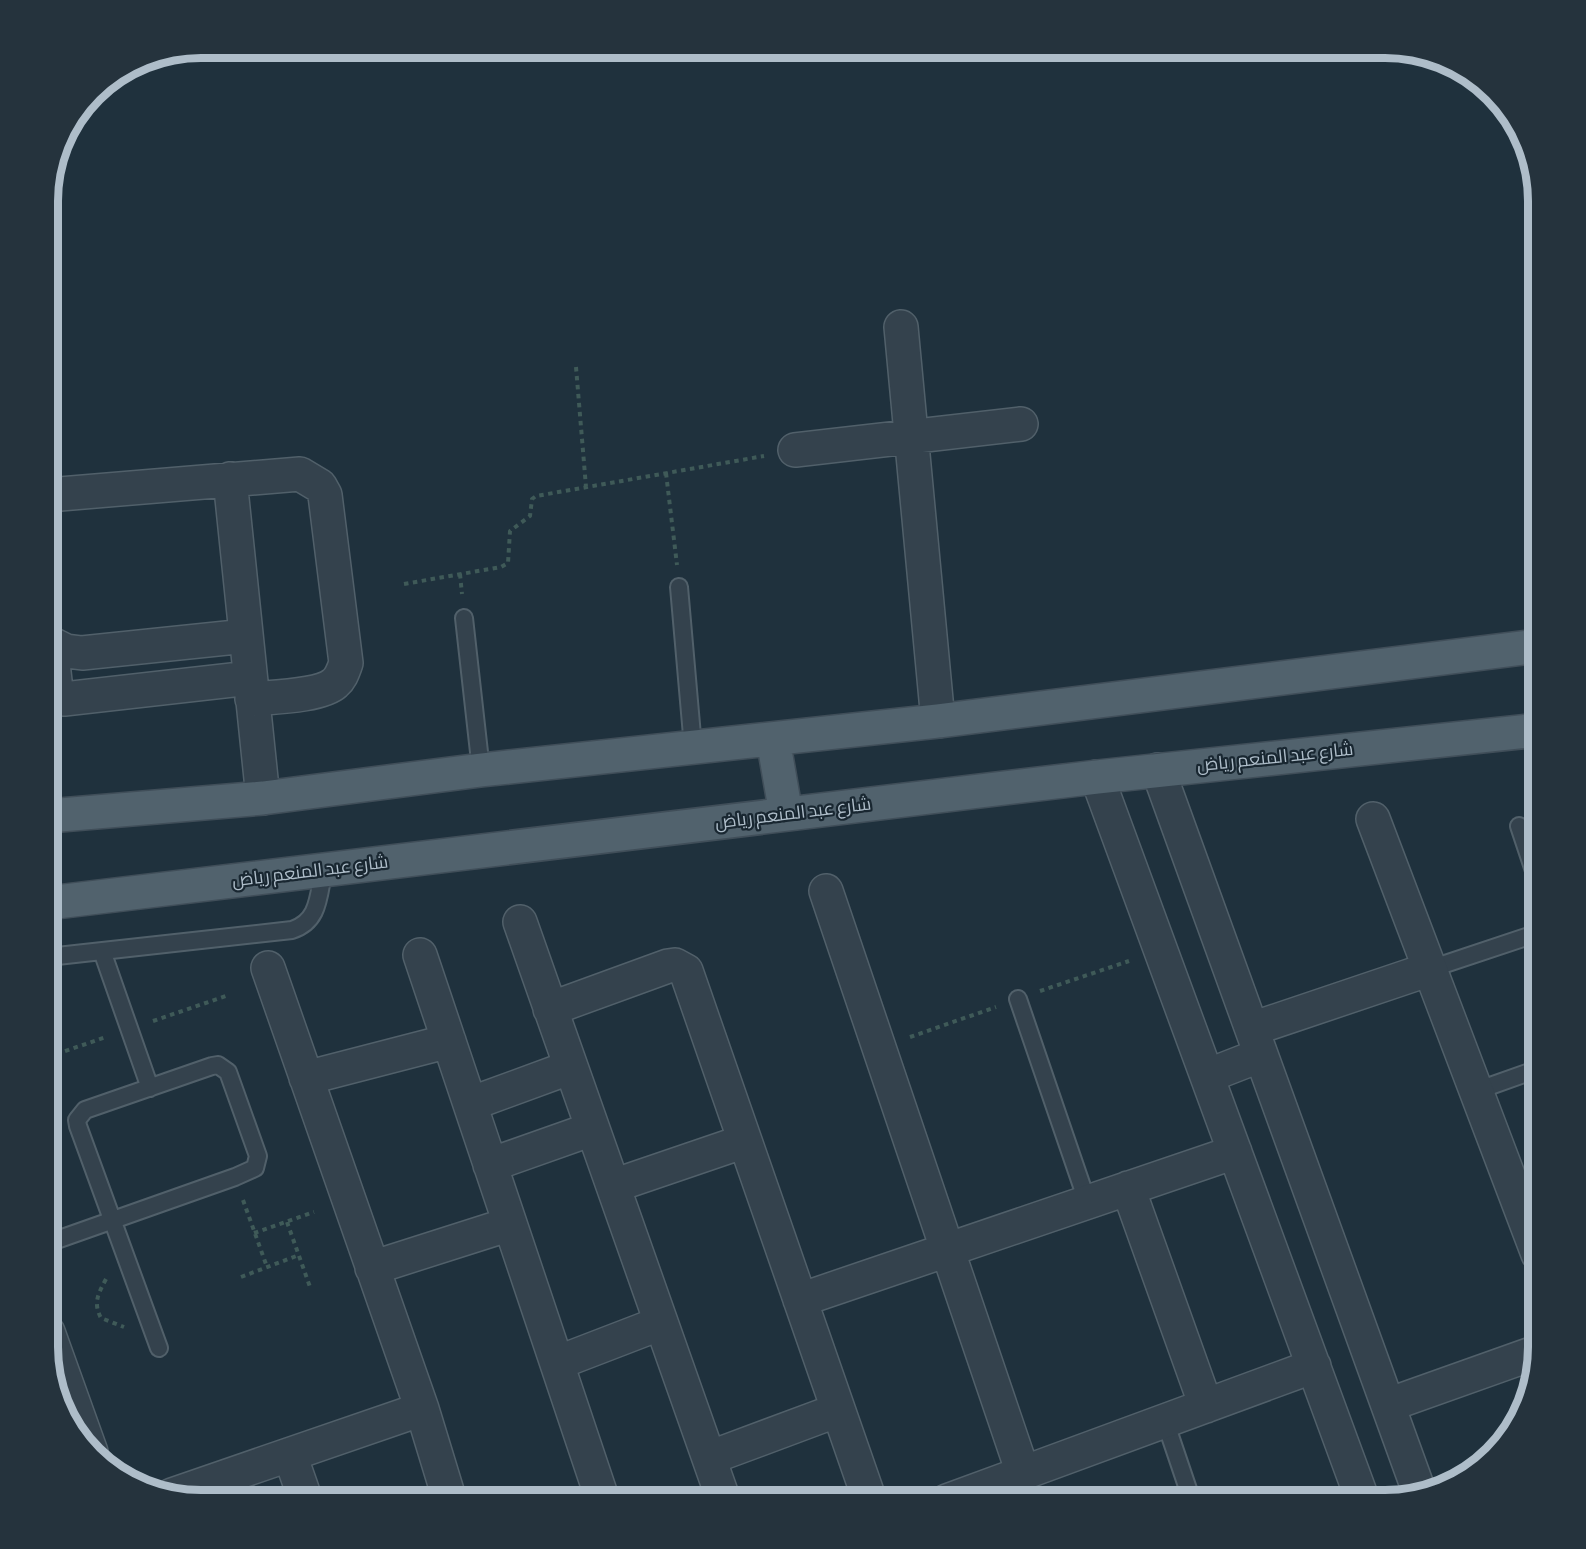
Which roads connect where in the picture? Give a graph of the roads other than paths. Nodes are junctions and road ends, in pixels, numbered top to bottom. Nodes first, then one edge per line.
1 (901, 327) dead end
2 (1021, 424) dead end
3 (911, 437) junction
4 (795, 450) road end
5 (230, 479) junction
6 (59, 494) edge
7 (679, 587) road end
8 (464, 618) dead end
9 (246, 636) junction
10 (59, 647) edge
11 (1528, 647) edge
12 (251, 689) junction
13 (59, 700) edge
14 (938, 721) junction
15 (1528, 731) edge
16 (772, 739) junction
17 (693, 747) junction
18 (480, 770) junction
19 (1158, 770) junction
20 (1098, 777) junction
21 (262, 798) junction
22 (786, 814) junction
23 (59, 815) edge
24 (1374, 819) dead end
25 (1519, 826) dead end
26 (1528, 853) edge
27 (324, 869) junction
28 (826, 891) dead end
29 (59, 902) edge
30 (520, 922) dead end
31 (1528, 936) edge
32 (102, 951) junction
33 (420, 955) dead end
34 (59, 956) edge
35 (268, 968) dead end
36 (1430, 969) junction
37 (1018, 999) dead end
38 (550, 1009) junction
39 (449, 1041) junction
40 (1256, 1042) junction
41 (571, 1067) junction
42 (1528, 1073) edge
43 (1207, 1076) junction
44 (306, 1077) junction
45 (150, 1088) junction
46 (1476, 1091) junction
47 (470, 1104) junction
48 (592, 1130) junction
49 (746, 1141) junction
50 (1235, 1152) junction
51 (490, 1165) junction
52 (613, 1186) junction
53 (1128, 1188) junction
54 (1087, 1201) junction
55 (1528, 1209) edge
56 (112, 1220) junction
57 (510, 1224) junction
58 (59, 1239) edge
59 (948, 1250) junction
60 (372, 1268) junction
61 (800, 1300) junction
62 (661, 1323) junction
63 (159, 1348) dead end
64 (1527, 1356) edge
65 (557, 1363) junction
66 (60, 1365) edge
67 (1314, 1366) junction
68 (1206, 1406) junction
69 (1388, 1406) junction
70 (422, 1409) junction
71 (838, 1410) junction
72 (1165, 1421) junction
73 (81, 1423) edge
74 (290, 1455) junction
75 (709, 1458) junction
76 (1028, 1487) edge
77 (1417, 1487) edge
78 (189, 1489) edge
79 (302, 1490) edge
80 (447, 1490) edge
81 (595, 1490) edge
82 (720, 1490) edge
83 (866, 1490) edge
84 (1011, 1490) edge
85 (1188, 1490) edge
86 (1359, 1490) edge

1 - 3 street
2 - 3 street
3 - 4 street
3 - 14 street
5 - 6 street
5 - 9 street
5 - 12 street
7 - 17 lane
8 - 18 lane
9 - 10 street
9 - 12 street
11 - 14 main road
12 - 13 street
12 - 21 street
14 - 16 main road
15 - 19 main road, شارع عبد المنعم رياض
16 - 17 main road
16 - 22 main road
17 - 18 main road
18 - 21 main road
19 - 20 main road, شارع عبد المنعم رياض
19 - 40 street
20 - 22 main road, شارع عبد المنعم رياض
20 - 43 street
21 - 23 main road
22 - 27 main road, شارع عبد المنعم رياض
24 - 36 street
25 - 26 lane
27 - 29 main road, شارع عبد المنعم رياض
27 - 32 lane
28 - 59 street
30 - 38 street
31 - 36 lane
32 - 34 lane
32 - 45 lane
33 - 39 street
35 - 44 street
36 - 40 street
36 - 46 street
37 - 54 lane
38 - 41 street
38 - 49 street
39 - 44 street
39 - 47 street
40 - 43 street
40 - 69 street
41 - 47 street
41 - 48 street
42 - 46 lane
43 - 50 street
44 - 60 street
45 - 56 lane
45 - 56 lane
46 - 55 street
47 - 51 street
48 - 51 street
48 - 52 street
49 - 52 street
49 - 61 street
50 - 53 street
50 - 67 street
51 - 57 street
52 - 62 street
53 - 54 street
53 - 68 street
54 - 59 street
56 - 58 lane
56 - 63 lane
57 - 60 street
57 - 65 street
59 - 61 street
59 - 76 street
60 - 70 street
61 - 71 street
62 - 65 street
62 - 75 street
64 - 69 street
65 - 81 street
66 - 73 street
67 - 68 street
67 - 86 street
68 - 72 street
69 - 77 street
70 - 74 street
70 - 80 street
71 - 75 street
71 - 83 street
72 - 76 street
72 - 85 lane
74 - 78 street
74 - 79 street
75 - 82 street
76 - 84 street

